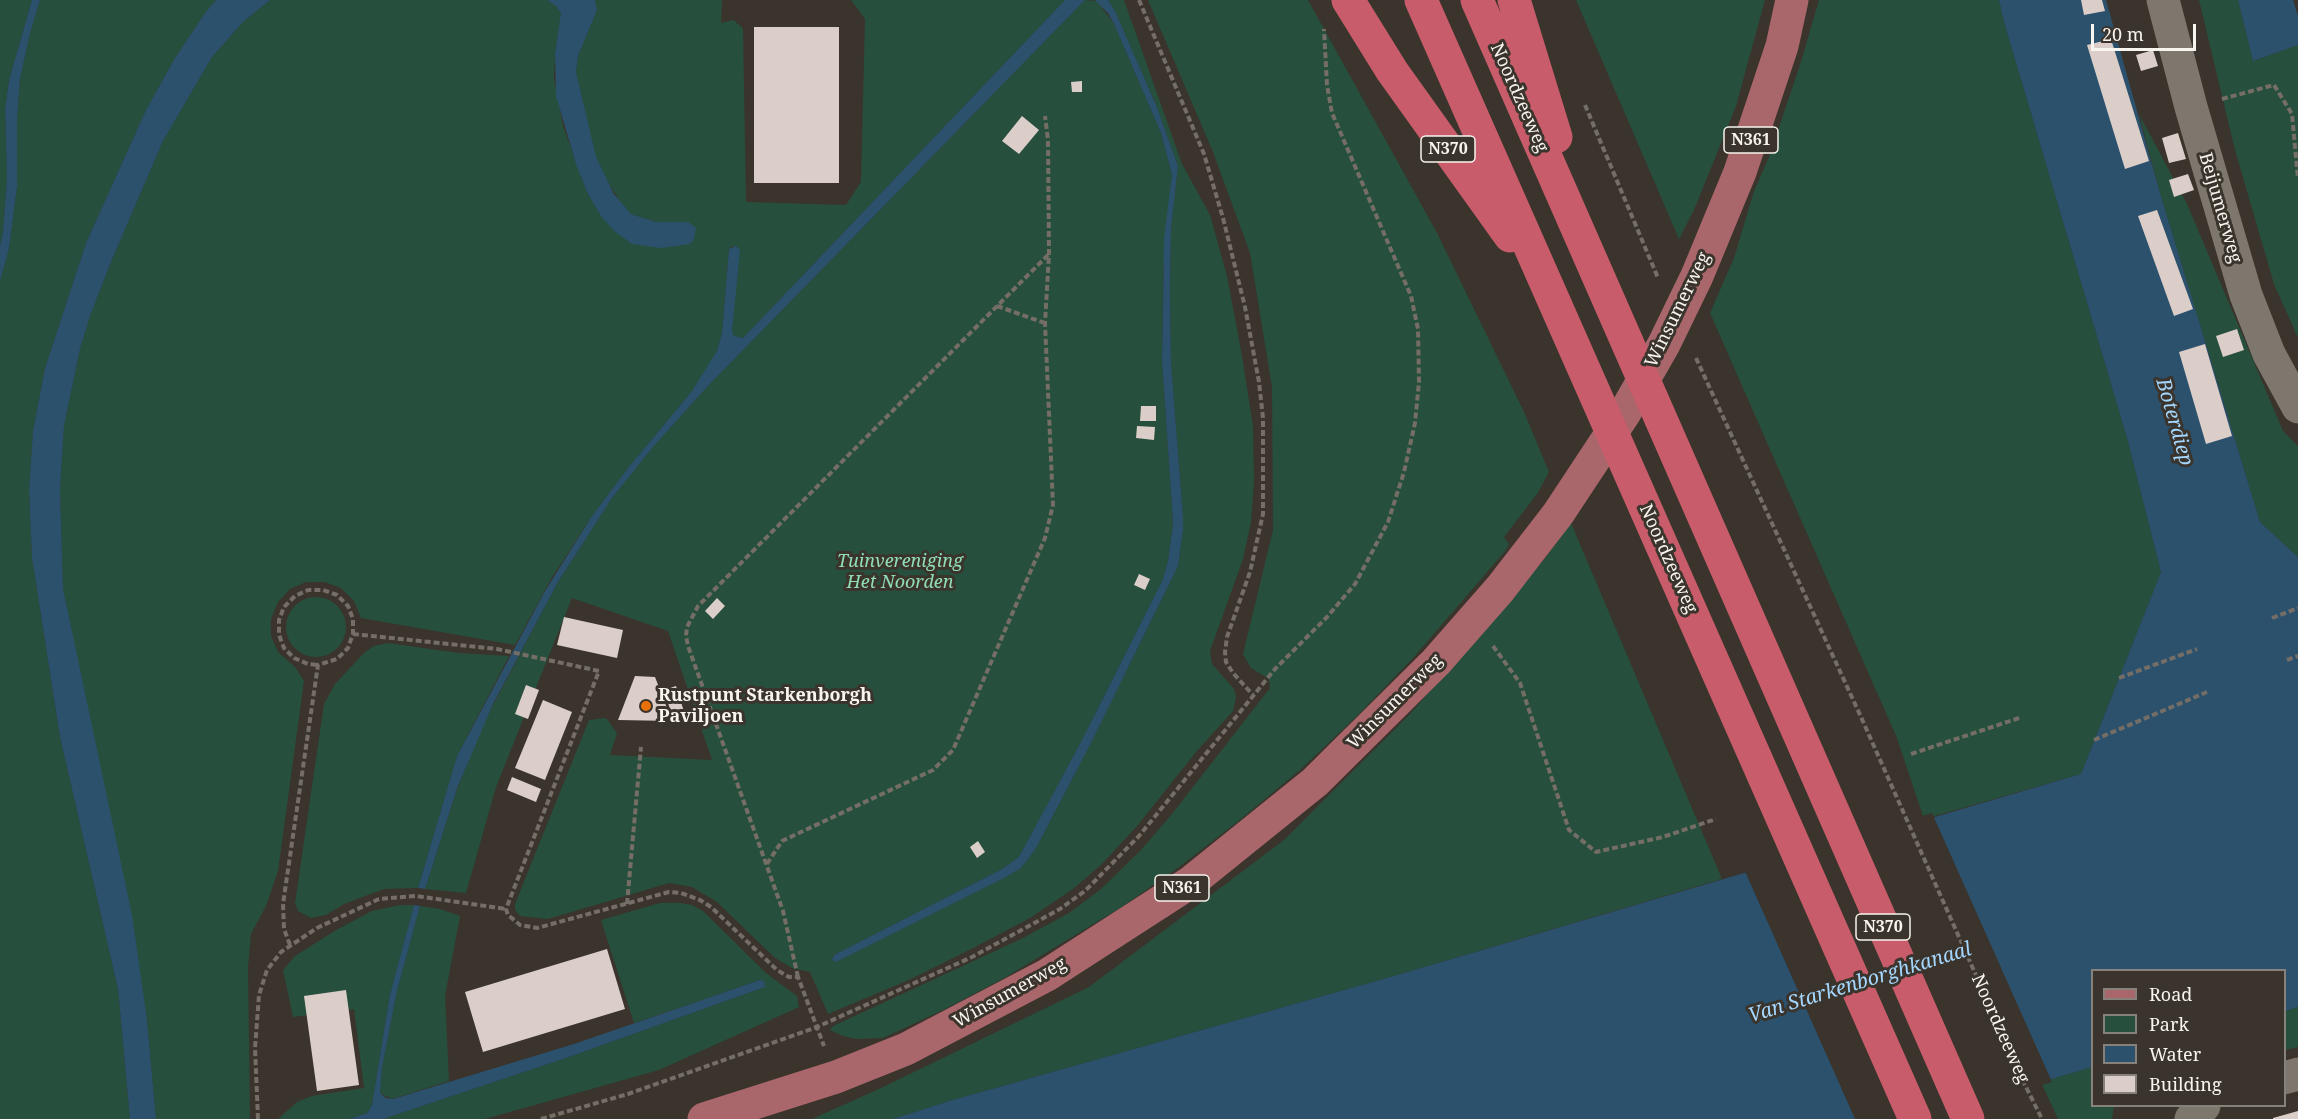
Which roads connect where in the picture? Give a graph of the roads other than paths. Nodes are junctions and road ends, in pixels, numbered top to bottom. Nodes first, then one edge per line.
1 (1348, 0) edge
2 (1421, 0) edge
3 (1477, 0) edge
4 (1514, 0) edge
5 (1792, 0) edge
6 (2163, 0) edge
7 (1602, 288) junction
8 (1551, 294) junction
9 (2298, 407) edge
10 (705, 1119) edge
11 (1915, 1119) edge
12 (1968, 1119) edge

1 - 8 highway, N370
2 - 8 highway, Noordzeeweg / N370
3 - 7 highway, Noordzeeweg / N370
4 - 7 highway, N370
5 - 10 main road, Winsumerweg / N361
6 - 9 street, Beijumerweg
7 - 12 highway, Noordzeeweg / N370
8 - 11 highway, Noordzeeweg / N370

